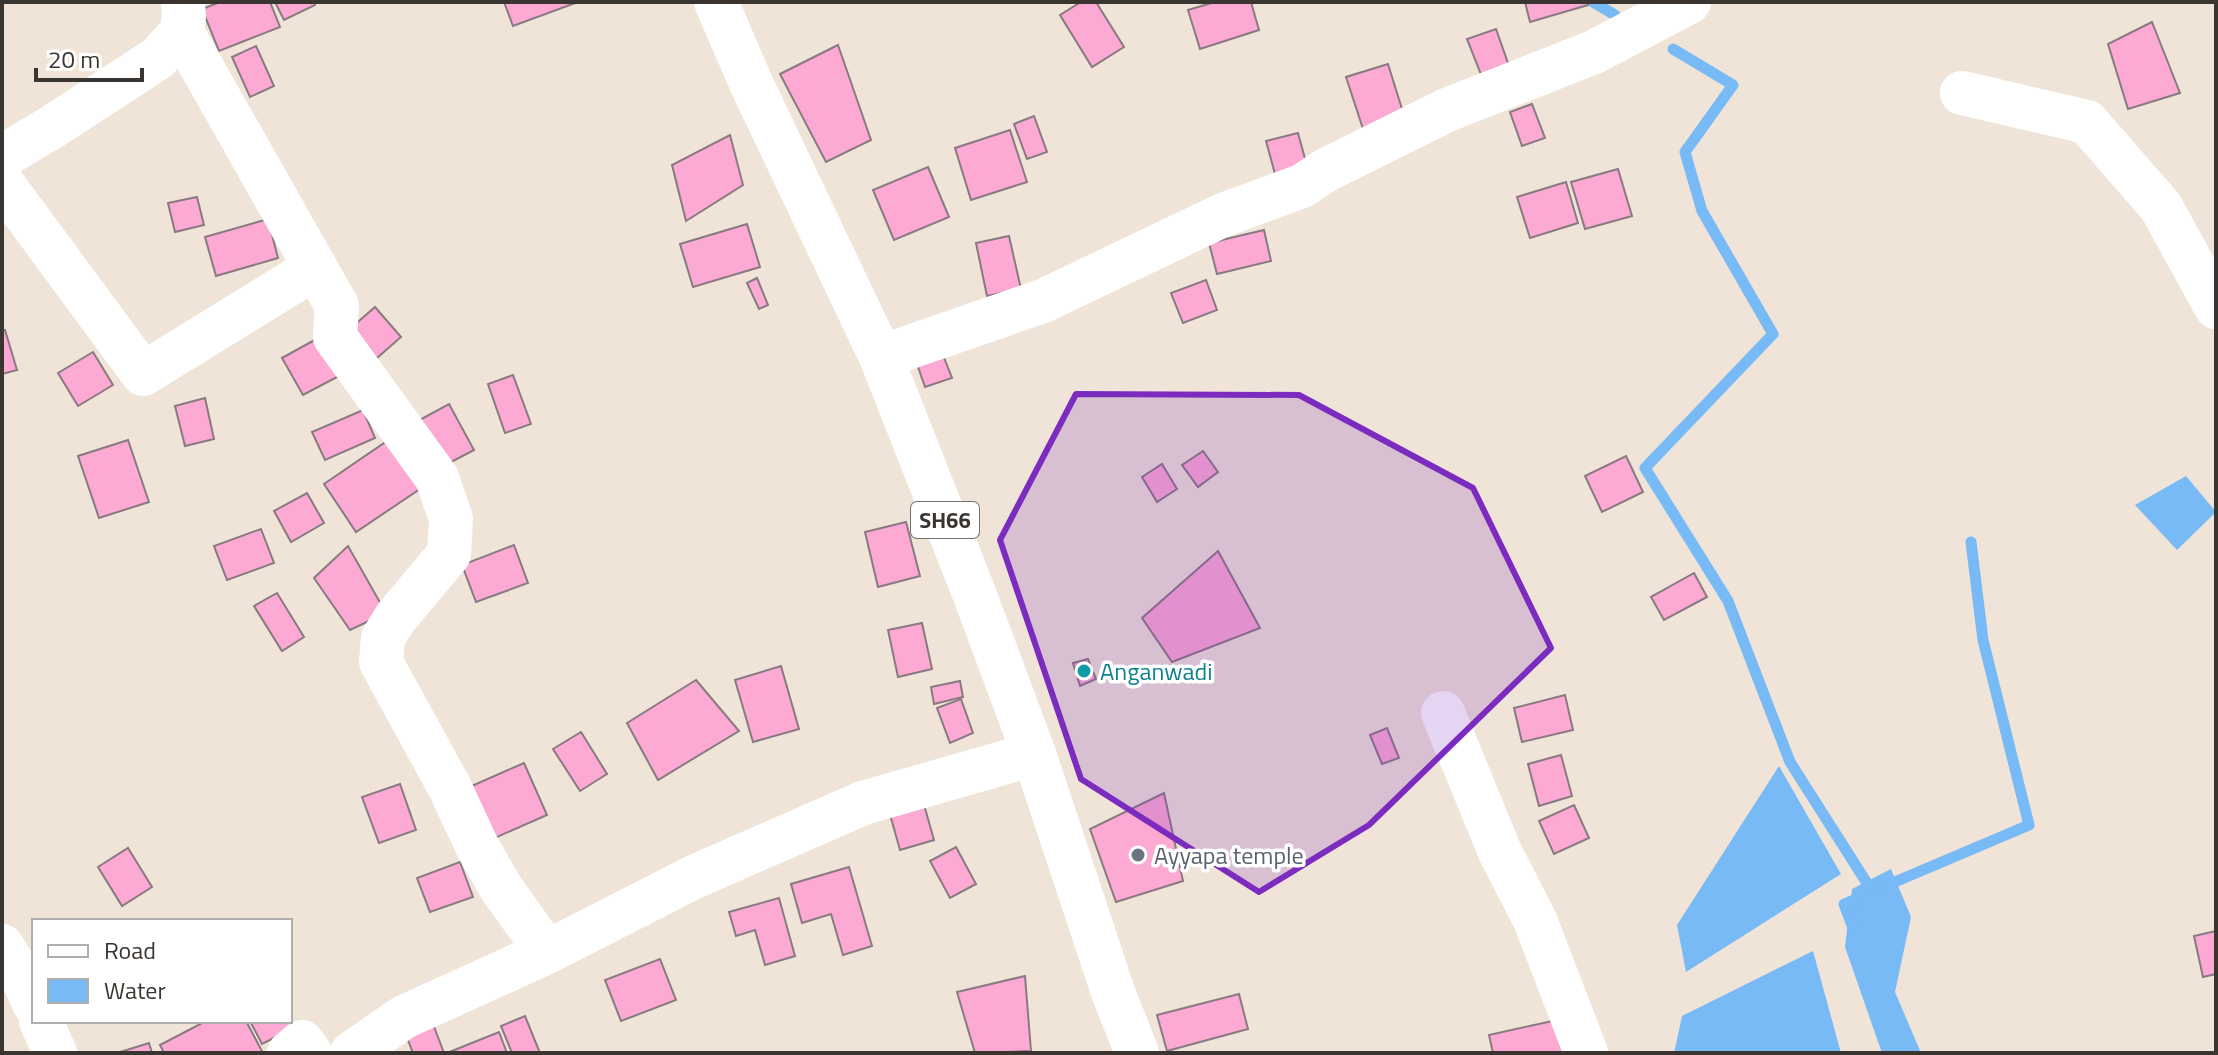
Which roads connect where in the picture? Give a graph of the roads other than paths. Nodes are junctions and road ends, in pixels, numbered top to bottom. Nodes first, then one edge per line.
1 (716, 2) edge
2 (1689, 2) edge
3 (182, 17) edge
4 (1962, 93) dead end
5 (2, 157) edge
6 (2, 183) edge
7 (315, 268) junction
8 (2216, 307) edge
9 (881, 357) junction
10 (1443, 713) dead end
11 (1034, 754) junction
12 (2, 946) edge
13 (547, 952) junction
14 (32, 998) edge
15 (42, 1023) edge
16 (55, 1053) edge
17 (289, 1053) edge
18 (310, 1053) edge
19 (352, 1053) edge
20 (1137, 1053) edge
21 (1586, 1053) edge

1 - 9 street, SH66
2 - 9 street
3 - 5 street
3 - 7 street
4 - 8 street
6 - 7 street
7 - 13 street
9 - 11 street, SH66
10 - 21 street
11 - 13 street
11 - 20 street, SH66
12 - 14 street
13 - 19 street
15 - 16 street
17 - 18 street

